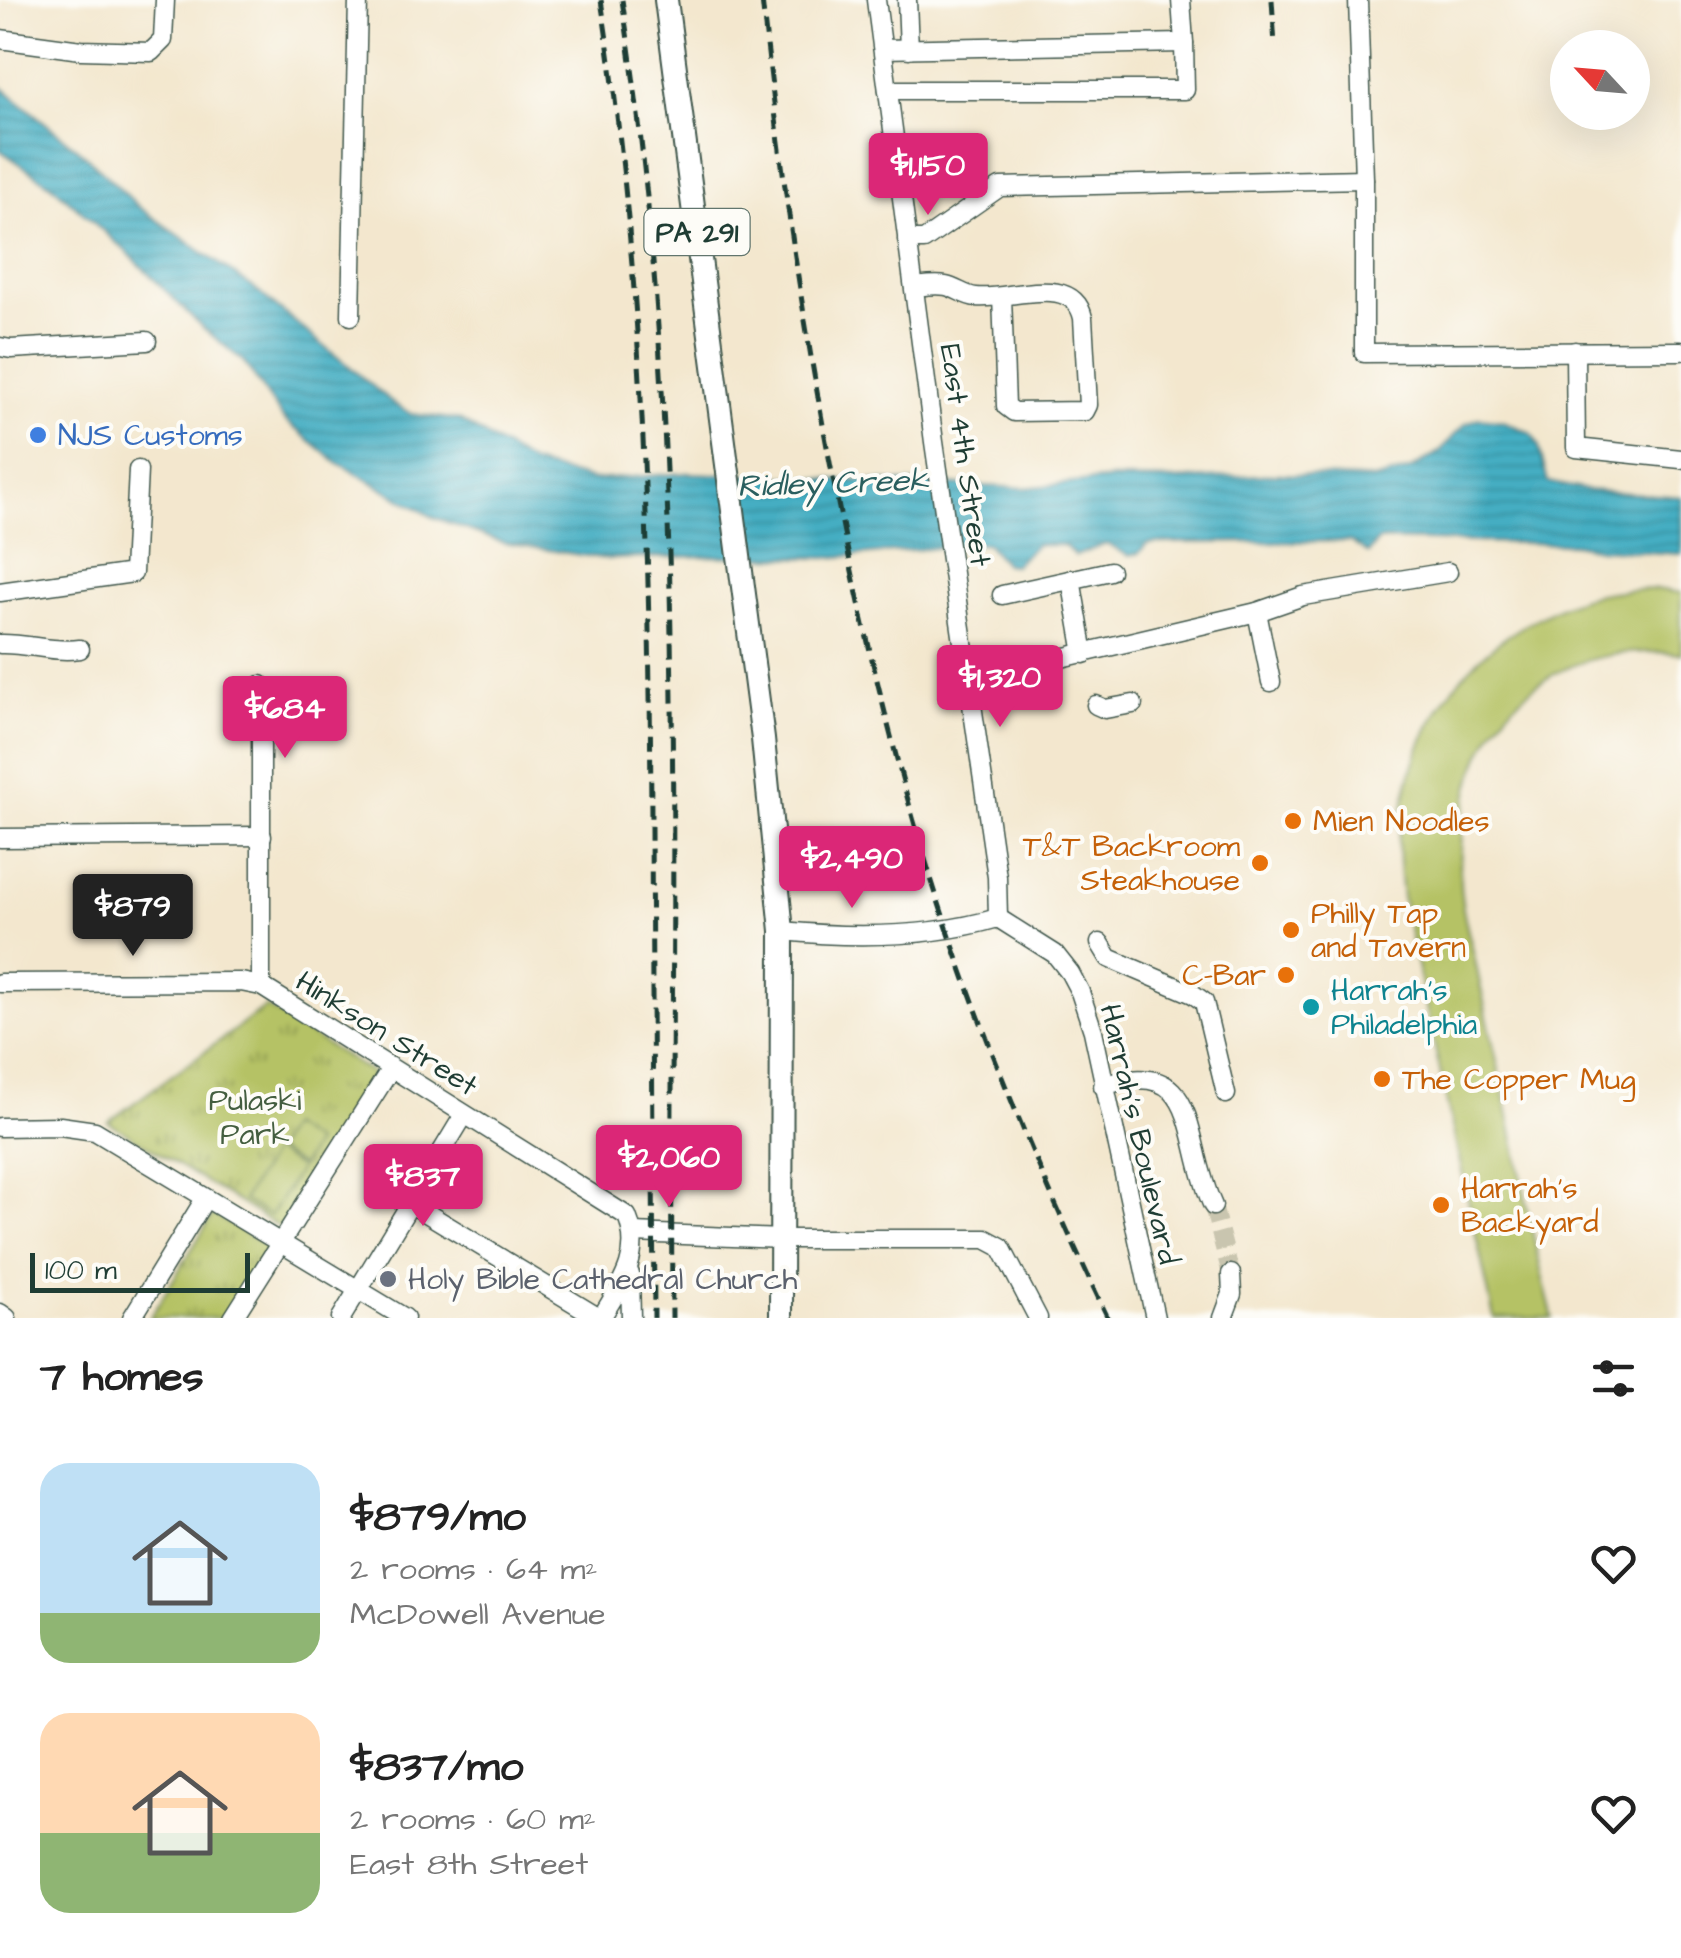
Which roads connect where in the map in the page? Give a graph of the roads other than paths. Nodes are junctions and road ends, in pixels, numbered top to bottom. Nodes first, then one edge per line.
1 (165, 0) edge
2 (358, 0) edge
3 (666, 0) edge
4 (876, 0) edge
5 (908, 0) edge
6 (1180, 0) edge
7 (1358, 0) edge
8 (0, 39) edge
9 (1184, 43) junction
10 (909, 48) junction
11 (882, 49) junction
12 (888, 90) junction
13 (1364, 179) junction
14 (908, 240) junction
15 (914, 287) junction
16 (1002, 296) junction
17 (351, 316) dead end
18 (146, 340) dead end
19 (0, 347) edge
20 (1681, 350) edge
21 (1575, 352) junction
22 (1681, 459) edge
23 (138, 470) dead end
24 (1110, 570) dead end
25 (1448, 572) dead end
26 (1072, 579) junction
27 (0, 592) edge
28 (1002, 595) dead end
29 (1257, 612) junction
30 (0, 644) edge
31 (80, 648) dead end
32 (1084, 654) junction
33 (968, 680) junction
34 (1271, 682) dead end
35 (261, 685) dead end
36 (1132, 704) dead end
37 (1096, 705) dead end
38 (262, 836) junction
39 (0, 838) edge
40 (998, 918) junction
41 (782, 930) junction
42 (1100, 943) dead end
43 (0, 982) edge
44 (261, 986) junction
45 (390, 1070) junction
46 (1103, 1086) junction
47 (1226, 1094) dead end
48 (464, 1115) junction
49 (0, 1126) edge
50 (205, 1198) junction
51 (410, 1203) junction
52 (1213, 1206) tunnel mouth
53 (634, 1233) junction
54 (782, 1239) junction
55 (280, 1241) junction
56 (630, 1270) junction
57 (1231, 1274) tunnel mouth
58 (358, 1289) junction
59 (0, 1314) edge
60 (7, 1318) edge
61 (132, 1318) edge
62 (233, 1318) edge
63 (340, 1318) edge
64 (405, 1318) edge
65 (600, 1318) edge
66 (631, 1318) edge
67 (780, 1318) edge
68 (1038, 1318) edge
69 (1155, 1318) edge
70 (1223, 1318) edge

1 - 8 street
2 - 17 street
3 - 41 main road, PA 291
4 - 11 street, East 4th Street
5 - 10 street
6 - 9 street
7 - 13 street
9 - 10 street
9 - 12 street
10 - 11 street
11 - 12 street, East 4th Street
12 - 14 street, East 4th Street
13 - 14 street
13 - 21 street
14 - 15 street, East 4th Street
15 - 16 street
15 - 33 street, East 4th Street
16 - 16 street
18 - 19 street
20 - 21 street
21 - 22 street
23 - 27 street
24 - 26 street
25 - 29 street
26 - 28 street
26 - 32 street
29 - 32 street
29 - 34 street
30 - 31 street
32 - 33 street
33 - 40 street, East 4th Street
35 - 38 street
36 - 37 street
38 - 39 street
38 - 44 street
40 - 41 street
40 - 46 street, Harrah's Boulevard
41 - 54 main road, PA 291
42 - 47 street
43 - 44 street
44 - 45 street, Hinkson Street
45 - 48 street, Hinkson Street
45 - 55 street
46 - 52 street
46 - 69 street, Harrah's Boulevard
48 - 51 street
48 - 53 street, Hinkson Street
49 - 50 street
50 - 55 street
50 - 61 street
51 - 58 street
51 - 65 street
53 - 54 street
53 - 56 street
54 - 67 main road, PA 291
54 - 68 street
55 - 58 street
55 - 62 street
56 - 65 street
56 - 66 street
57 - 70 street
58 - 63 street
58 - 64 street
59 - 60 street

